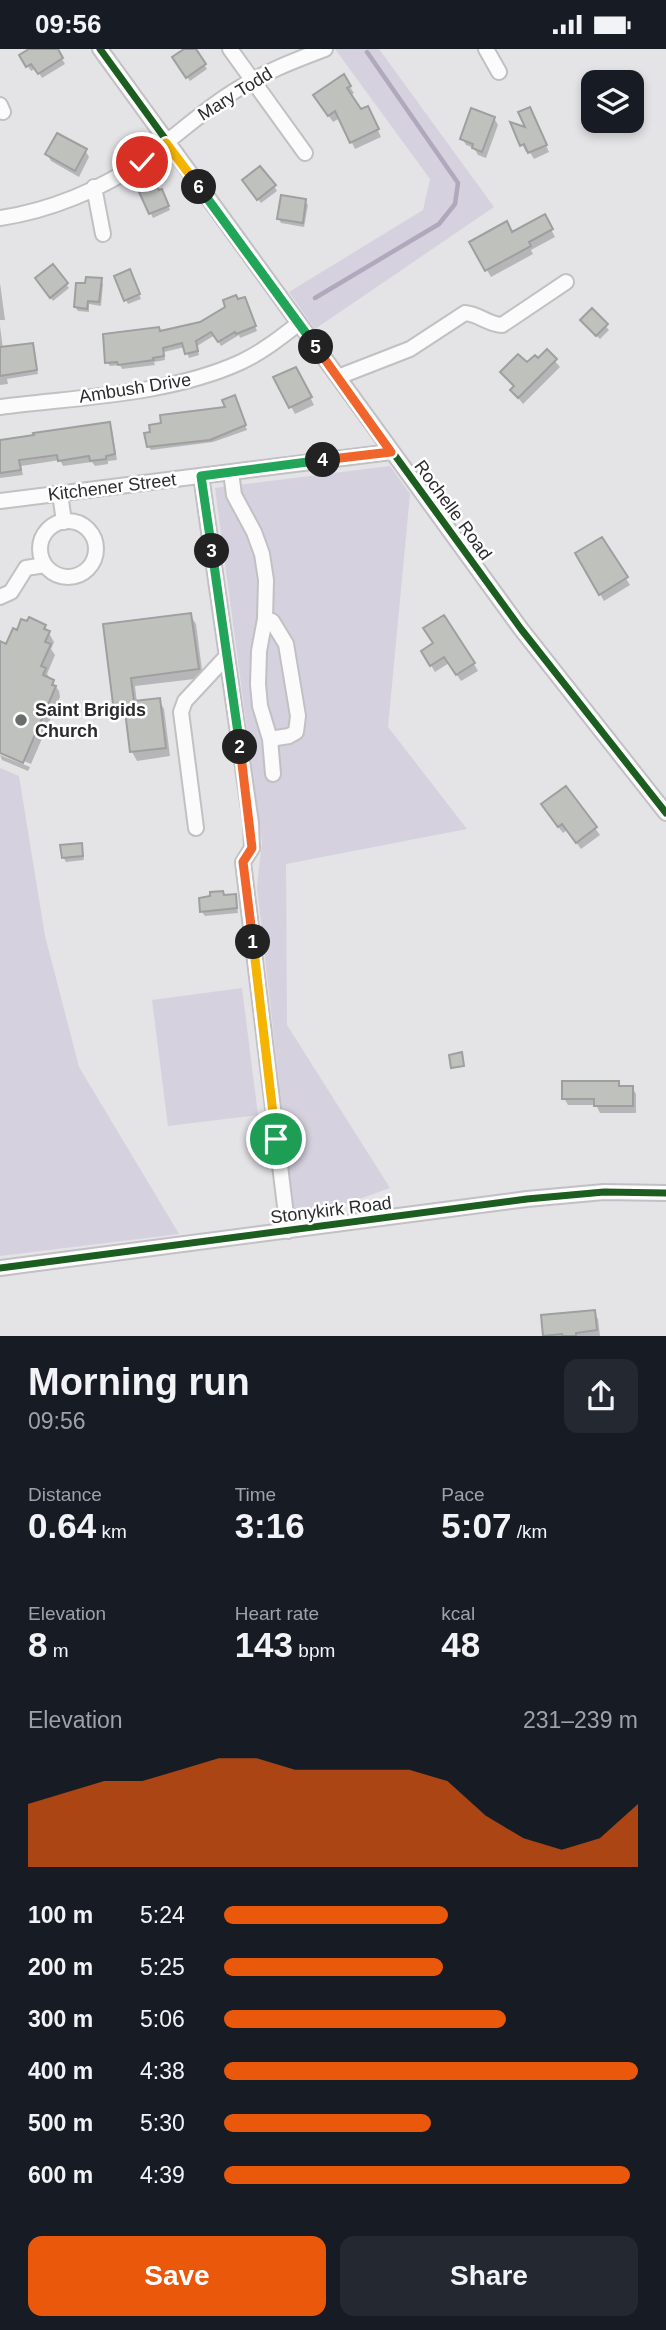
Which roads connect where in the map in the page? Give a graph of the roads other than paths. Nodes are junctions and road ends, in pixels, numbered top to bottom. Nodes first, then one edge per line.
1 (100, 49) edge
2 (230, 49) edge
3 (326, 49) edge
4 (486, 49) edge
5 (499, 72) dead end
6 (252, 80) junction
7 (166, 143) junction
8 (305, 153) dead end
9 (94, 187) junction
10 (0, 218) edge
11 (103, 234) dead end
12 (566, 282) dead end
13 (298, 324) junction
14 (338, 377) junction
15 (0, 407) edge
16 (391, 452) junction
17 (231, 472) junction
18 (201, 476) junction
19 (60, 493) junction
20 (0, 501) edge
21 (64, 521) junction
22 (45, 565) junction
23 (0, 597) edge
24 (265, 619) junction
25 (226, 657) junction
26 (270, 739) junction
27 (273, 774) dead end
28 (666, 813) edge
29 (196, 828) dead end
30 (666, 1193) edge
31 (288, 1231) junction
32 (0, 1268) edge

1 - 7 street, Rochelle Road
2 - 6 street
3 - 6 street, Mary Todd
4 - 5 street
6 - 7 street, Mary Todd
6 - 8 street
7 - 9 street, Mary Todd
7 - 13 street, Rochelle Road
9 - 10 street, Mary Todd
9 - 11 street
12 - 14 street
13 - 14 street, Rochelle Road
13 - 15 street, Ambush Drive
14 - 16 street, Rochelle Road
16 - 17 street, Kitchener Street
16 - 28 street, Rochelle Road
17 - 18 street, Kitchener Street
17 - 24 street
18 - 19 street, Kitchener Street
18 - 25 street
19 - 20 street, Kitchener Street
19 - 21 street
21 - 22 street
21 - 22 street
22 - 23 street
24 - 26 street
24 - 26 street
25 - 29 street
25 - 31 street
26 - 27 street
30 - 31 street, Stonykirk Road
31 - 32 street, Stonykirk Road

